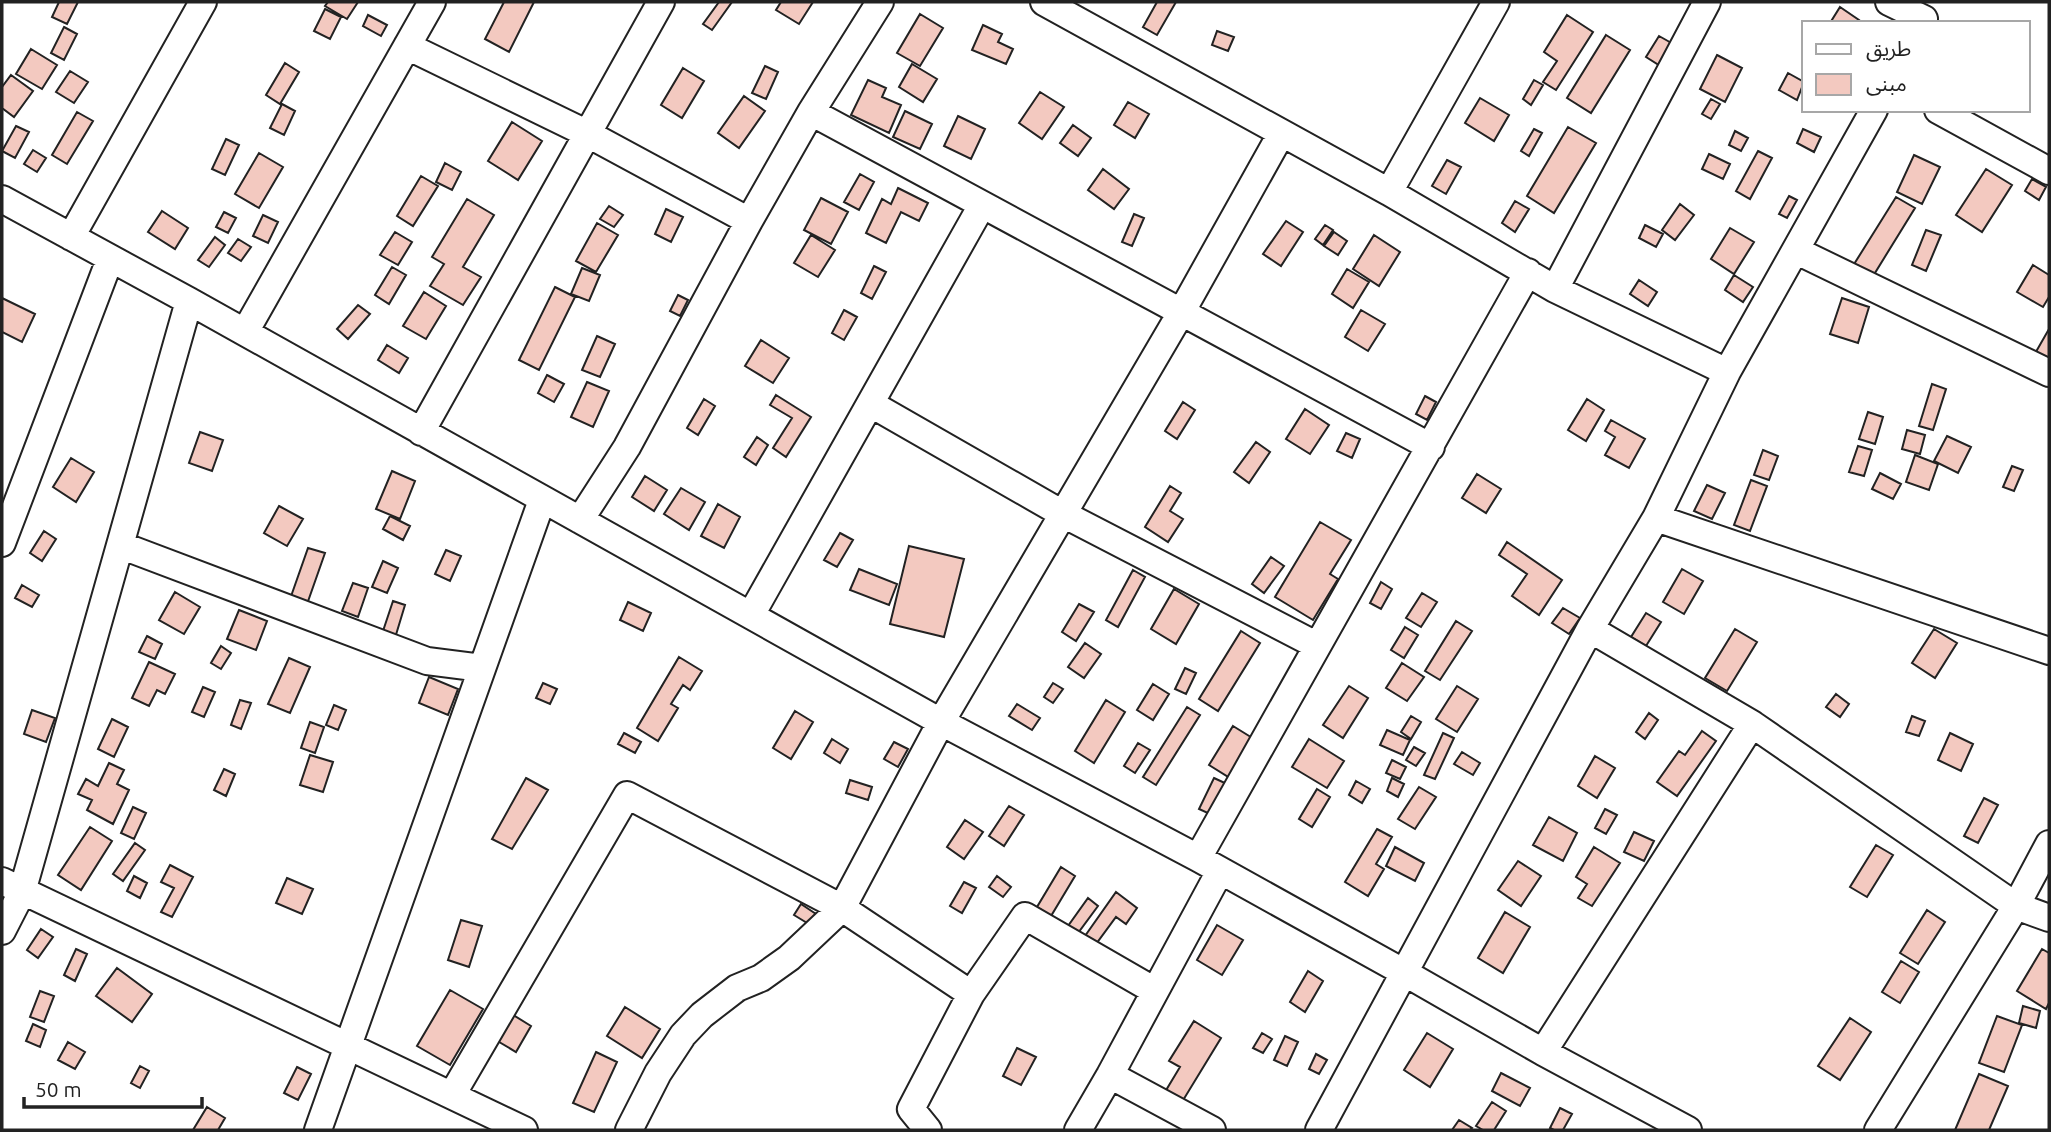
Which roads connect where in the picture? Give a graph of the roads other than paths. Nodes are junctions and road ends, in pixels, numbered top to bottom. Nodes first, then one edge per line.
1 (203, 2) edge
2 (432, 2) edge
3 (661, 2) edge
4 (880, 2) edge
5 (1044, 2) edge
6 (1496, 2) edge
7 (1707, 2) edge
8 (1889, 2) edge
9 (1927, 14) edge
10 (407, 46) junction
11 (811, 112) junction
12 (1873, 112) edge
13 (1942, 112) edge
14 (588, 134) junction
15 (1281, 134) junction
16 (2049, 171) edge
17 (1390, 192) junction
18 (2, 199) edge
19 (982, 205) junction
20 (749, 221) junction
21 (71, 237) junction
22 (1797, 251) junction
23 (110, 259) junction
24 (1528, 272) junction
25 (1555, 289) junction
26 (190, 301) junction
27 (1182, 311) junction
28 (245, 332) junction
29 (1727, 372) junction
30 (2049, 373) edge
31 (871, 404) junction
32 (421, 432) junction
33 (1431, 447) junction
34 (542, 500) junction
35 (1063, 514) junction
36 (1656, 518) junction
37 (580, 520) junction
38 (2, 543) edge
39 (120, 545) junction
40 (751, 615) junction
41 (1590, 629) junction
42 (1317, 645) junction
43 (2049, 651) edge
44 (482, 668) junction
45 (941, 722) junction
46 (1752, 724) junction
47 (2049, 844) edge
48 (1209, 864) junction
49 (12, 886) edge
50 (2016, 906) junction
51 (842, 908) junction
52 (2049, 918) edge
53 (2, 931) edge
54 (1405, 973) junction
55 (1155, 991) junction
56 (971, 994) junction
57 (347, 1046) junction
58 (1543, 1052) junction
59 (1110, 1075) junction
60 (452, 1095) junction
61 (516, 1129) edge
62 (318, 1130) edge
63 (629, 1130) edge
64 (928, 1130) edge
65 (1077, 1130) edge
66 (1212, 1130) edge
67 (1319, 1130) edge
68 (1688, 1130) edge
69 (1878, 1130) edge

1 - 21 street
2 - 10 street
3 - 14 street
4 - 11 street
5 - 15 street
6 - 17 street
7 - 25 street
8 - 9 street
10 - 14 street
10 - 28 street
11 - 19 street
11 - 20 street
12 - 22 street
13 - 16 street
14 - 20 street
14 - 32 street
15 - 17 street
15 - 27 street
17 - 24 street
18 - 21 street
19 - 27 street
19 - 31 street
20 - 37 street
21 - 23 street
22 - 29 street
22 - 30 street
23 - 26 street
23 - 38 street
24 - 25 street
24 - 33 street
25 - 29 street
26 - 28 street
26 - 39 street
27 - 33 street
27 - 35 street
28 - 32 street
29 - 36 street
31 - 35 street
31 - 40 street
32 - 34 street
33 - 42 street
34 - 37 street
34 - 44 street
35 - 42 street
35 - 45 street
36 - 41 street
36 - 43 street
37 - 40 street
39 - 44 street
39 - 49 street
40 - 45 street
41 - 46 street
41 - 54 street
42 - 48 street
44 - 57 street
45 - 48 street
45 - 51 street
46 - 50 street
46 - 58 street
47 - 50 street
48 - 54 street
48 - 55 street
49 - 53 street
49 - 57 street
50 - 52 street
50 - 69 street
51 - 56 street
51 - 60 street
51 - 63 street
54 - 58 street
54 - 67 street
55 - 56 street
55 - 59 street
56 - 64 street
57 - 60 street
57 - 62 street
58 - 68 street
59 - 65 street
59 - 66 street
60 - 61 street

